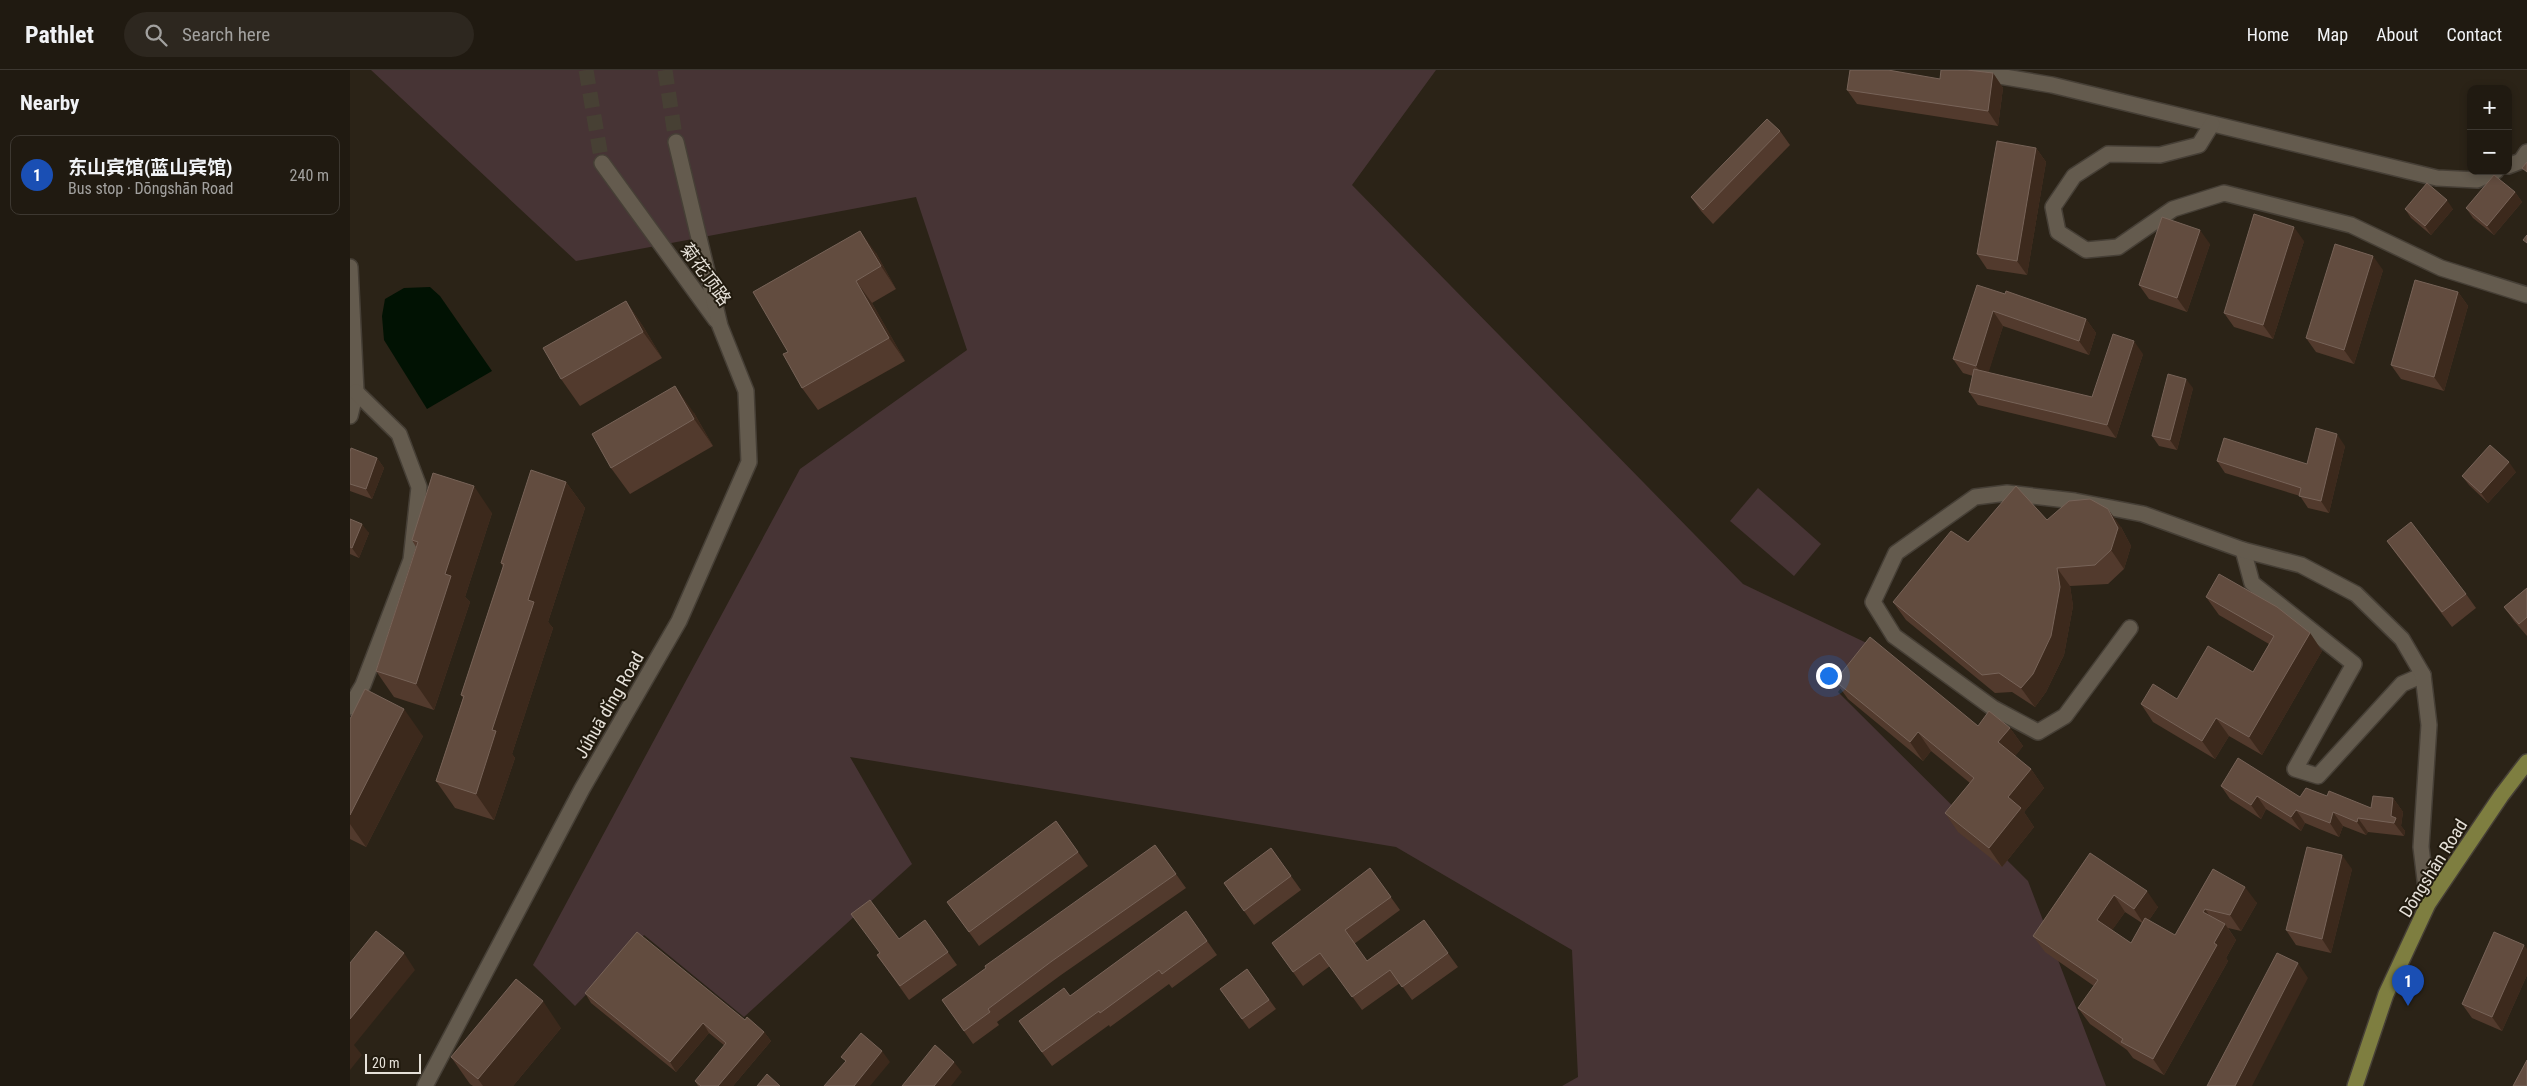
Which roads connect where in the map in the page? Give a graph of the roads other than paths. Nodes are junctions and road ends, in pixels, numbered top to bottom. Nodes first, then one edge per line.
1 (1964, 70) edge
2 (2041, 70) edge
3 (2052, 84) junction
4 (2212, 124) junction
5 (676, 142) tunnel mouth
6 (2527, 152) edge
7 (602, 163) tunnel mouth
8 (2512, 164) edge
9 (2488, 175) edge
10 (350, 267) edge
11 (2527, 295) edge
12 (720, 326) junction
13 (356, 392) junction
14 (350, 416) edge
15 (2244, 550) junction
16 (2130, 628) dead end
17 (2423, 675) junction
18 (350, 707) edge
19 (2527, 762) edge
20 (2428, 904) junction
21 (425, 1086) edge
22 (2355, 1086) edge

1 - 3 street
2 - 3 street
3 - 4 street
4 - 9 street
4 - 11 street
5 - 12 street, 菊花顶路
6 - 8 street
7 - 12 street, 菊花顶路
10 - 13 street
12 - 21 street, Júhuā dǐng Road
13 - 14 street
13 - 18 street
15 - 16 street
15 - 17 street
15 - 17 street
17 - 20 street
19 - 20 main road, Dōngshān Road
20 - 22 main road, Dōngshān Road

